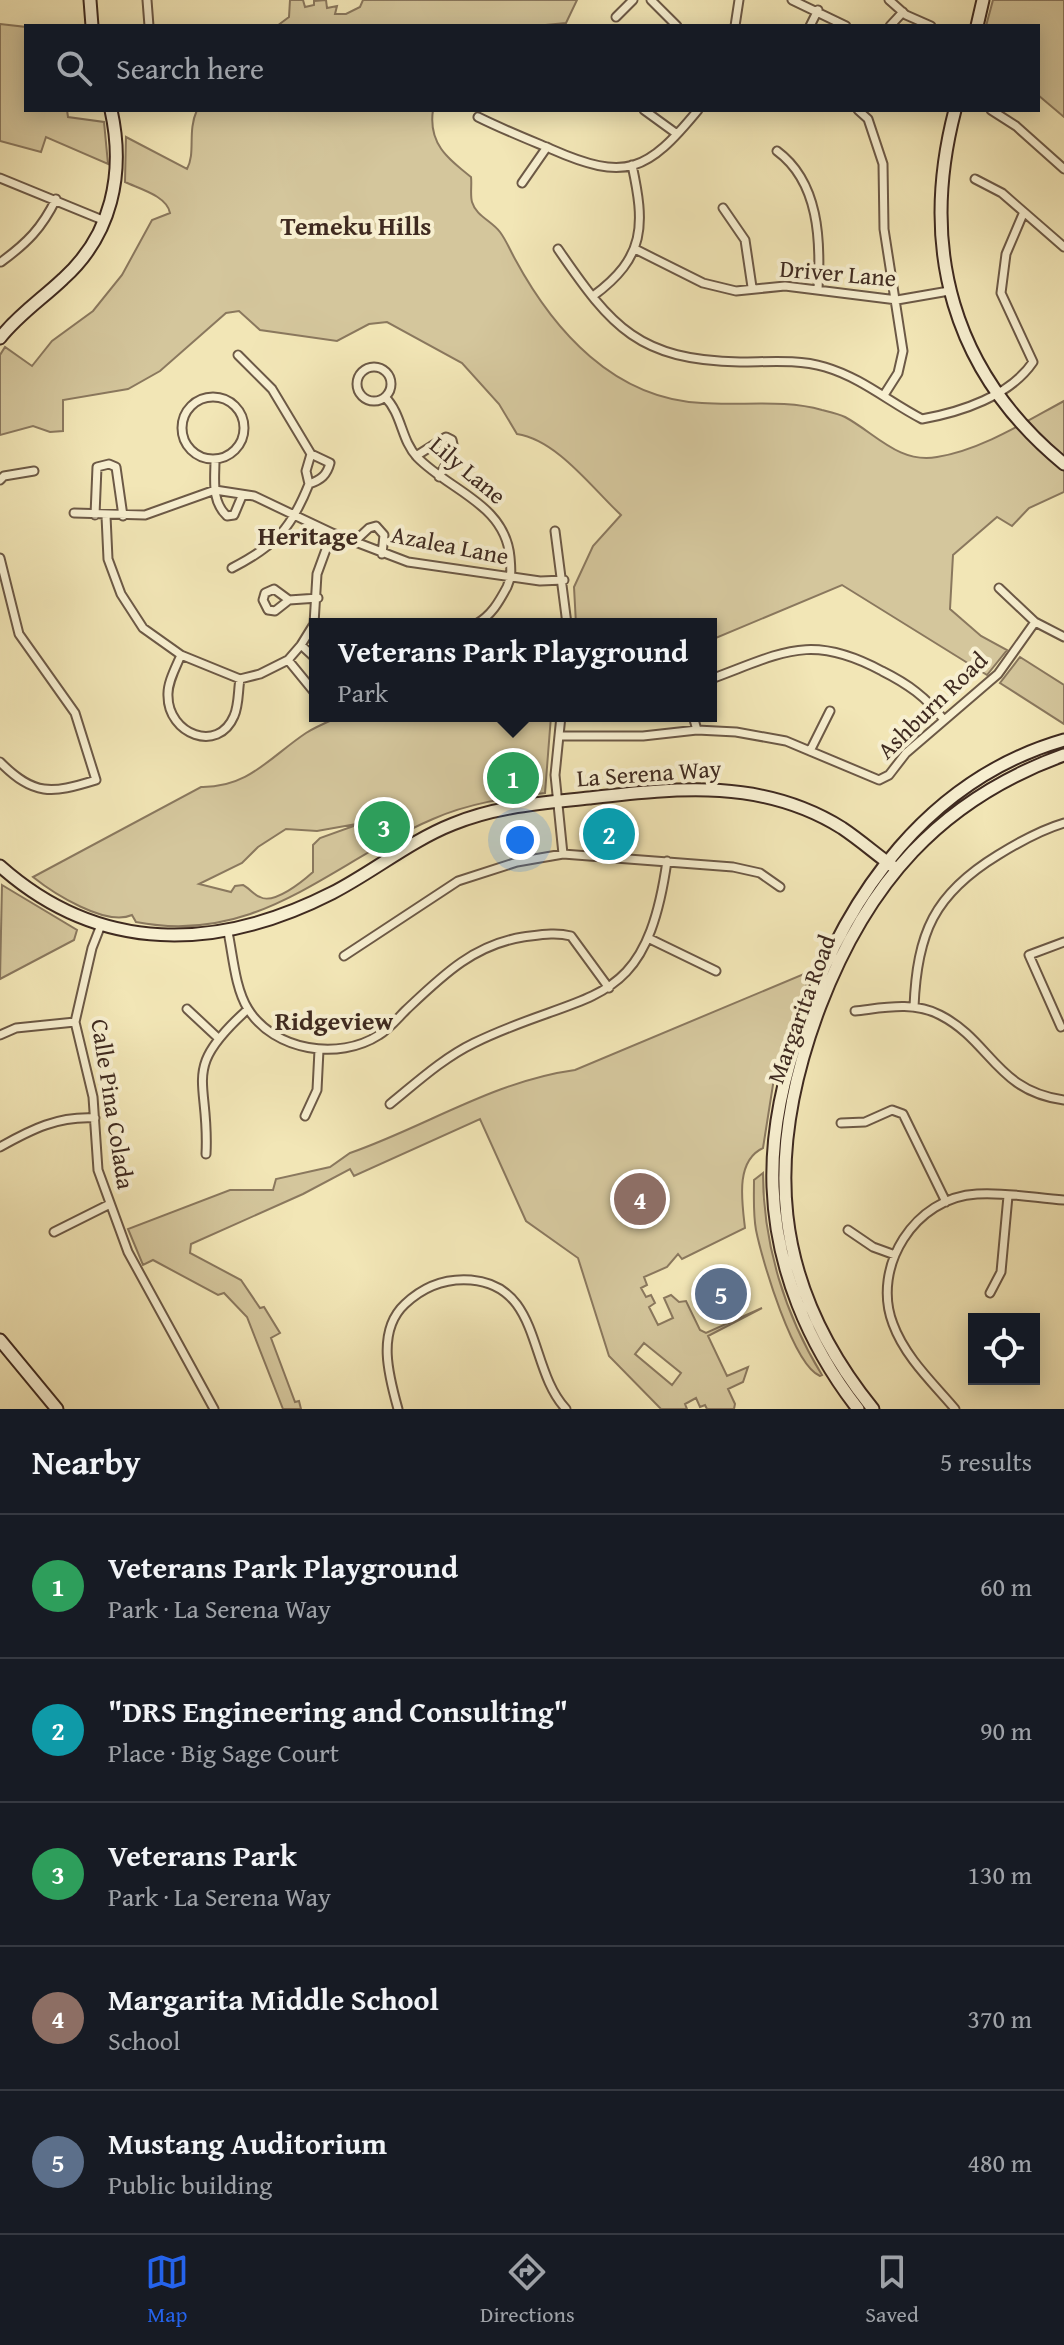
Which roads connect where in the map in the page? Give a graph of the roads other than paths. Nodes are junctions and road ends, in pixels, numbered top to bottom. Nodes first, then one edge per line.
1 (90, 0) edge
2 (147, 0) edge
3 (633, 0) edge
4 (651, 0) edge
5 (739, 0) edge
6 (792, 0) edge
7 (889, 0) edge
8 (983, 0) edge
9 (818, 10) junction
10 (903, 12) junction
11 (616, 17) dead end
12 (92, 24) edge
13 (149, 24) edge
14 (675, 24) edge
15 (735, 24) edge
16 (811, 24) edge
17 (842, 24) edge
18 (892, 24) edge
19 (927, 24) edge
20 (977, 24) edge
21 (111, 112) edge
22 (647, 112) edge
23 (696, 112) edge
24 (860, 112) edge
25 (954, 112) edge
26 (994, 112) edge
27 (478, 117) dead end
28 (677, 134) junction
29 (547, 147) junction
30 (777, 151) dead end
31 (632, 165) junction
32 (1064, 169) edge
33 (0, 178) edge
34 (975, 179) dead end
35 (522, 183) dead end
36 (56, 199) junction
37 (723, 208) dead end
38 (1023, 214) junction
39 (105, 221) junction
40 (1064, 247) edge
41 (558, 249) dead end
42 (635, 249) junction
43 (1, 262) edge
44 (752, 287) junction
45 (818, 289) junction
46 (949, 291) junction
47 (593, 296) junction
48 (897, 300) junction
49 (0, 338) edge
50 (238, 355) dead end
51 (996, 392) junction
52 (884, 395) junction
53 (385, 397) junction
54 (311, 454) junction
55 (416, 456) junction
56 (215, 460) junction
57 (1064, 464) edge
58 (34, 471) dead end
59 (439, 477) junction
60 (0, 480) edge
61 (309, 484) junction
62 (215, 490) junction
63 (242, 496) junction
64 (74, 513) dead end
65 (297, 513) junction
66 (95, 515) junction
67 (106, 516) junction
68 (123, 516) junction
69 (555, 531) dead end
70 (332, 533) junction
71 (354, 542) junction
72 (382, 554) junction
73 (0, 558) edge
74 (232, 568) dead end
75 (511, 577) junction
76 (564, 580) junction
77 (999, 588) dead end
78 (318, 598) junction
79 (289, 600) dead end
80 (315, 618) edge
81 (486, 618) edge
82 (567, 618) edge
83 (1035, 622) junction
84 (309, 632) edge
85 (1064, 637) edge
86 (301, 645) junction
87 (309, 652) edge
88 (181, 655) junction
89 (288, 660) junction
90 (717, 677) edge
91 (240, 679) junction
92 (309, 686) edge
93 (830, 711) dead end
94 (944, 720) junction
95 (560, 722) edge
96 (695, 722) edge
97 (697, 730) junction
98 (559, 736) junction
99 (1064, 740) edge
100 (810, 751) junction
101 (1064, 755) edge
102 (0, 762) edge
103 (558, 802) junction
104 (1064, 823) edge
105 (563, 854) junction
106 (667, 861) junction
107 (890, 865) junction
108 (0, 866) edge
109 (780, 887) dead end
110 (101, 925) junction
111 (228, 932) junction
112 (650, 939) junction
113 (1064, 942) edge
114 (344, 956) dead end
115 (716, 971) dead end
116 (609, 988) junction
117 (914, 1007) junction
118 (187, 1009) dead end
119 (248, 1009) junction
120 (855, 1011) dead end
121 (75, 1022) junction
122 (1061, 1027) dead end
123 (0, 1035) edge
124 (217, 1037) junction
125 (319, 1050) junction
126 (1064, 1100) edge
127 (390, 1104) dead end
128 (305, 1116) dead end
129 (95, 1118) junction
130 (841, 1123) dead end
131 (0, 1147) edge
132 (206, 1154) dead end
133 (1008, 1196) junction
134 (1064, 1200) edge
135 (946, 1202) junction
136 (108, 1205) junction
137 (848, 1230) dead end
138 (54, 1232) dead end
139 (895, 1255) junction
140 (990, 1293) dead end
141 (0, 1340) edge
142 (57, 1409) edge
143 (214, 1409) edge
144 (398, 1409) edge
145 (566, 1409) edge
146 (858, 1409) edge
147 (873, 1409) edge
148 (955, 1409) edge

1 - 12 main road
2 - 13 street
3 - 11 street
4 - 14 street
5 - 15 street
6 - 9 street
7 - 10 street
8 - 20 main road
9 - 16 street
9 - 17 street
10 - 18 street
10 - 19 street
21 - 39 main road
22 - 28 street
23 - 28 street
24 - 48 street
25 - 46 main road
26 - 32 street
27 - 29 street
28 - 31 street
29 - 31 street
29 - 35 street
30 - 45 street
31 - 42 street
33 - 36 street
34 - 38 street
36 - 39 street
36 - 43 street
37 - 44 street
38 - 40 street
38 - 51 street
39 - 49 main road
41 - 47 street
42 - 44 street, Driver Lane
42 - 47 street
44 - 45 street, Driver Lane
45 - 48 street, Driver Lane
46 - 48 street, Driver Lane
46 - 51 main road
47 - 52 street
48 - 52 street
50 - 54 street
51 - 52 street
51 - 57 main road
53 - 53 street
53 - 55 street, Lily Lane
54 - 61 street
54 - 61 street
55 - 59 street, Lily Lane
55 - 59 street
56 - 56 street
56 - 62 street
58 - 60 street
59 - 75 street, Lily Lane
61 - 65 street
62 - 63 street, Azalea Lane
62 - 63 street
62 - 68 street
63 - 65 street, Azalea Lane
64 - 66 street
65 - 70 street, Azalea Lane
65 - 74 street
66 - 67 street
66 - 68 street
67 - 68 street
67 - 88 street
69 - 76 street
70 - 71 street, Azalea Lane
70 - 78 street
71 - 72 street, Azalea Lane
71 - 72 street
72 - 75 street, Azalea Lane
73 - 102 street
75 - 76 street, Azalea Lane
75 - 81 street
76 - 82 street
77 - 83 street
78 - 79 street
78 - 80 street
83 - 85 street
83 - 94 street, Ashburn Road
84 - 86 street
86 - 87 street
86 - 89 street
88 - 91 street
88 - 91 street
89 - 91 street
89 - 92 street
90 - 94 street
93 - 100 street
94 - 100 street, Ashburn Road
95 - 98 street
96 - 97 street
97 - 98 street, Ashburn Road
97 - 100 street, Ashburn Road
98 - 103 street
99 - 107 main road, Margarita Road
101 - 107 main road, Margarita Road
103 - 105 street
103 - 107 main road, La Serena Way
103 - 111 main road, La Serena Way
104 - 117 street
105 - 106 street
105 - 114 street
106 - 109 street
106 - 112 street
107 - 146 main road, Margarita Road
107 - 147 main road, Margarita Road
108 - 110 main road, La Serena Way
110 - 111 main road, La Serena Way
110 - 121 street, Calle Pina Colada
111 - 119 street
112 - 115 street
112 - 116 street
113 - 122 street
116 - 125 street
116 - 127 street
117 - 120 street
117 - 126 street
118 - 124 street
119 - 124 street
119 - 125 street
121 - 123 street
121 - 129 street, Calle Pina Colada
124 - 132 street
125 - 128 street
129 - 131 street
129 - 136 street, Calle Pina Colada
130 - 135 street
133 - 134 street
133 - 135 street
133 - 140 street
135 - 139 street
136 - 138 street
136 - 143 street, Calle Pina Colada
137 - 139 street
139 - 148 street
141 - 142 main road
144 - 145 street

